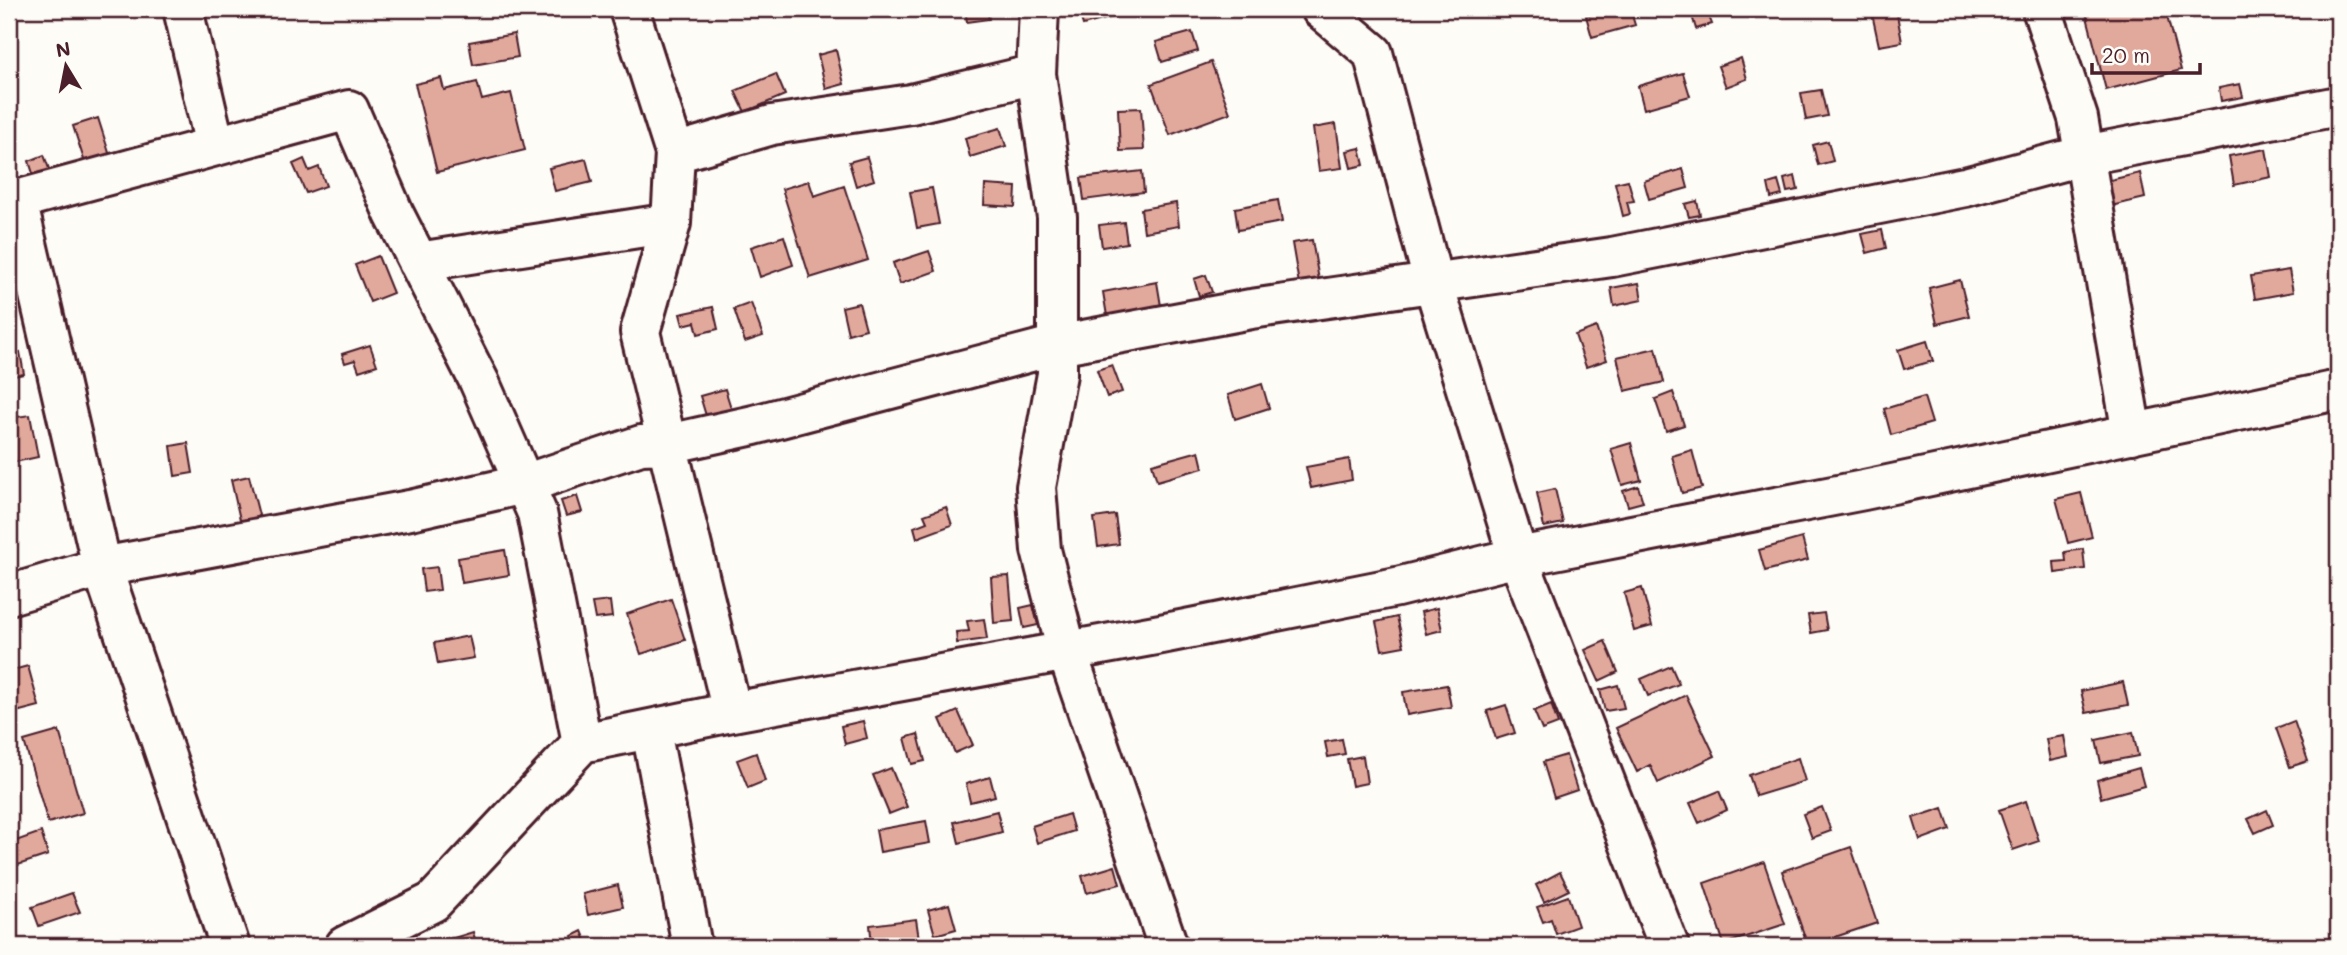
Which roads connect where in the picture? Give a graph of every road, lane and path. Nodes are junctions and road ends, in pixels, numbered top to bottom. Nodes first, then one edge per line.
1 (183, 9) edge
2 (629, 9) edge
3 (1039, 9) edge
4 (1321, 9) edge
5 (2042, 9) edge
6 (1036, 74) junction
7 (2338, 106) edge
8 (215, 146) junction
9 (675, 153) junction
10 (2085, 155) junction
11 (13, 201) edge
12 (671, 223) junction
13 (418, 262) junction
14 (1434, 285) junction
15 (1057, 345) junction
16 (2338, 390) edge
17 (2132, 434) junction
18 (668, 444) junction
19 (524, 484) junction
20 (1518, 557) junction
21 (102, 567) junction
22 (9, 595) edge
23 (1067, 652) junction
24 (732, 712) junction
25 (651, 730) junction
26 (582, 743) junction
27 (230, 946) edge
28 (345, 946) edge
29 (692, 946) edge
30 (1168, 946) edge
31 (1669, 946) edge

1 - 8 street
2 - 9 street
3 - 6 street
4 - 14 street
5 - 10 street
6 - 9 street
6 - 15 street
7 - 10 street
8 - 11 street
8 - 13 street
9 - 12 street
10 - 14 street
10 - 17 street
11 - 21 street
12 - 13 street
12 - 18 street
13 - 19 street
14 - 15 street
14 - 20 street
15 - 18 street
15 - 23 street
16 - 17 street
17 - 20 street
18 - 19 street
18 - 24 street
19 - 21 street
19 - 26 street
20 - 23 street
20 - 31 street
21 - 22 street
21 - 27 street
23 - 24 street
23 - 30 street
24 - 25 street
25 - 26 street
25 - 29 street
26 - 28 street

